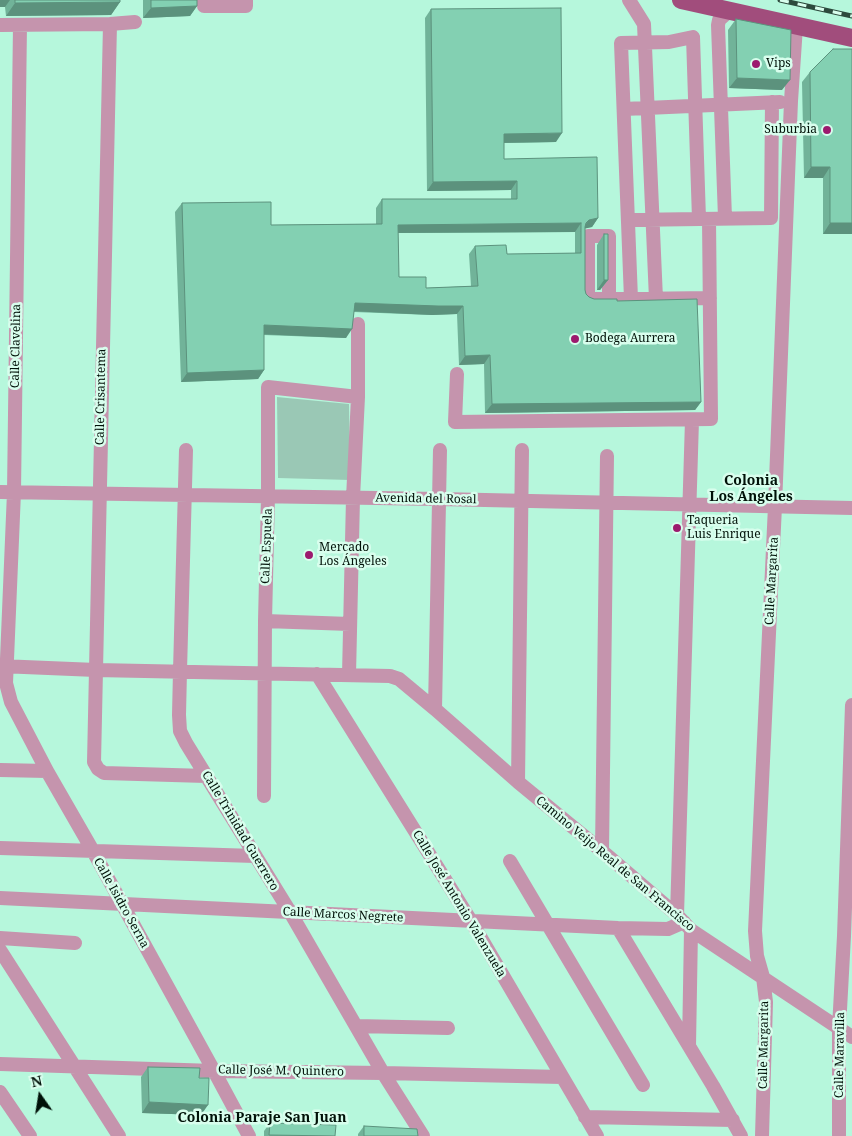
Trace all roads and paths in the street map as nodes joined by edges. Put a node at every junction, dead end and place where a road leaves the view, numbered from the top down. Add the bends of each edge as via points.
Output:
1 (204, 0) edge
2 (246, 0) edge
3 (629, 0) edge
4 (681, 0) edge
5 (729, 11) junction
6 (135, 22) dead end
7 (110, 24) junction
8 (20, 25) junction
9 (0, 26) edge
10 (796, 26) junction
11 (852, 38) edge
12 (645, 42) junction
13 (791, 101) junction
14 (772, 102) junction
15 (721, 104) junction
16 (695, 105) junction
17 (624, 108) junction
18 (648, 108) junction
19 (788, 170) junction
20 (772, 171) junction
21 (725, 218) junction
22 (653, 219) junction
23 (704, 219) junction
24 (628, 220) junction
25 (656, 298) junction
26 (710, 298) junction
27 (609, 299) edge
28 (631, 299) junction
29 (358, 324) dead end
30 (456, 374) dead end
31 (358, 397) junction
32 (692, 420) junction
33 (186, 450) dead end
34 (440, 450) dead end
35 (522, 450) dead end
36 (607, 456) dead end
37 (0, 492) edge
38 (14, 492) junction
39 (99, 494) junction
40 (185, 495) junction
41 (268, 496) junction
42 (353, 498) junction
43 (439, 499) junction
44 (522, 501) junction
45 (606, 503) junction
46 (690, 504) junction
47 (776, 506) junction
48 (852, 508) edge
49 (265, 621) junction
50 (350, 624) junction
51 (3, 666) edge
52 (96, 670) junction
53 (180, 672) junction
54 (264, 673) junction
55 (317, 674) junction
56 (349, 675) junction
57 (852, 705) edge
58 (435, 709) junction
59 (0, 770) edge
60 (47, 771) junction
61 (206, 776) junction
62 (518, 782) junction
63 (264, 796) dead end
64 (0, 848) edge
65 (602, 851) junction
66 (93, 852) junction
67 (255, 856) junction
68 (510, 861) dead end
69 (0, 898) edge
70 (122, 904) junction
71 (290, 912) junction
72 (471, 921) junction
73 (684, 923) junction
74 (548, 925) junction
75 (618, 928) junction
76 (848, 936) edge
77 (0, 938) edge
78 (75, 943) dead end
79 (0, 950) edge
80 (763, 977) junction
81 (356, 1026) junction
82 (448, 1028) dead end
83 (839, 1028) junction
84 (852, 1037) edge
85 (689, 1046) junction
86 (0, 1064) edge
87 (74, 1067) junction
88 (214, 1071) junction
89 (383, 1072) junction
90 (562, 1077) junction
91 (643, 1086) dead end
92 (0, 1092) edge
93 (586, 1117) junction
94 (733, 1120) junction
95 (30, 1136) edge
96 (119, 1136) edge
97 (249, 1136) edge
98 (423, 1136) edge
99 (597, 1136) edge
100 (741, 1136) edge
101 (762, 1136) edge
102 (839, 1136) edge

1 - 2 street via 204,6 246,6
3 - 12 street via 644,24
4 - 5 main road
5 - 10 main road
5 - 15 street via 718,25
6 - 7 street
7 - 8 street
7 - 39 street, Calle Crisantema
8 - 9 street
8 - 38 street, Calle Clavelina
10 - 11 main road
10 - 13 street, Calle Margarita
12 - 16 street via 693,37
12 - 17 street via 621,43
12 - 18 street
13 - 14 street
13 - 19 street, Calle Margarita
14 - 15 street
14 - 20 street
15 - 16 street
15 - 21 street
16 - 18 street
16 - 23 street
17 - 18 street
17 - 24 street
18 - 22 street
19 - 20 street
19 - 47 street, Calle Margarita
20 - 21 street via 772,218
21 - 23 street
22 - 23 street
22 - 24 street
22 - 25 street
23 - 26 street
24 - 28 street
25 - 26 street
25 - 28 street
26 - 32 street via 711,419
27 - 28 street
29 - 31 street
30 - 32 street via 455,422
31 - 41 street, Calle Espuela via 268,386
31 - 42 street
32 - 46 street
33 - 40 street, Calle Trinidad Guerrero
34 - 43 street
35 - 44 street
36 - 45 street
37 - 38 street, Avenida del Rosal
38 - 39 street, Avenida del Rosal
38 - 51 street, Calle Clavelina
39 - 40 street, Avenida del Rosal
39 - 52 street, Calle Crisantema
40 - 41 street, Avenida del Rosal
40 - 53 street, Calle Trinidad Guerrero
41 - 42 street, Avenida del Rosal
41 - 49 street, Calle Espuela
42 - 43 street, Avenida del Rosal
42 - 50 street
43 - 44 street, Avenida del Rosal
43 - 58 street
44 - 45 street, Avenida del Rosal
44 - 62 street
45 - 46 street, Avenida del Rosal
45 - 65 street
46 - 47 street, Avenida del Rosal
46 - 73 street
47 - 48 street, Avenida del Rosal
47 - 80 street, Calle Margarita via 755,931
49 - 50 street
49 - 54 street, Calle Espuela
50 - 56 street
51 - 52 street
51 - 60 street, Calle Isidro Serna via 11,702
52 - 53 street
52 - 61 street, Calle Crisantema via 94,762 98,769 104,773
53 - 54 street
53 - 61 street, Calle Trinidad Guerrero via 180,731
54 - 55 street
54 - 63 street, Calle Espuela
55 - 56 street
55 - 72 street, Calle José Antonio Valenzuela
56 - 58 street, Camino Veijo Real de San Francisco via 399,679
57 - 76 street, Calle Maravilla
58 - 62 street, Camino Veijo Real de San Francisco
59 - 60 street
60 - 66 street, Calle Isidro Serna
61 - 67 street, Calle Trinidad Guerrero
62 - 65 street, Camino Veijo Real de San Francisco
64 - 66 street
65 - 73 street, Camino Veijo Real de San Francisco
66 - 67 street
66 - 70 street, Calle Isidro Serna
67 - 71 street, Calle Trinidad Guerrero
68 - 74 street
69 - 70 street, Calle Marcos Negrete
70 - 71 street, Calle Marcos Negrete
70 - 88 street, Calle Isidro Serna
71 - 72 street, Calle Marcos Negrete
71 - 81 street, Calle Trinidad Guerrero
72 - 74 street, Calle Marcos Negrete
72 - 90 street, Calle José Antonio Valenzuela
73 - 75 street, Calle Marcos Negrete via 668,929
73 - 80 street, Camino Veijo Real de San Francisco
73 - 85 street
74 - 75 street, Calle Marcos Negrete
74 - 91 street
75 - 85 street
76 - 83 street, Calle Maravilla
77 - 78 street
79 - 87 street
80 - 83 street, Camino Veijo Real de San Francisco
80 - 101 street, Calle Margarita via 766,1002
81 - 82 street
81 - 89 street, Calle Trinidad Guerrero
83 - 84 street, Camino Veijo Real de San Francisco
83 - 102 street, Calle Maravilla
85 - 94 street
86 - 87 street, Calle José M. Quintero
87 - 88 street, Calle José M. Quintero
87 - 96 street
88 - 89 street, Calle José M. Quintero
88 - 97 street, Calle Isidro Serna
89 - 90 street, Calle José M. Quintero
89 - 98 street, Calle Trinidad Guerrero
90 - 93 street, Calle José Antonio Valenzuela
92 - 95 street
93 - 94 street
93 - 99 street, Calle José Antonio Valenzuela
94 - 100 street

